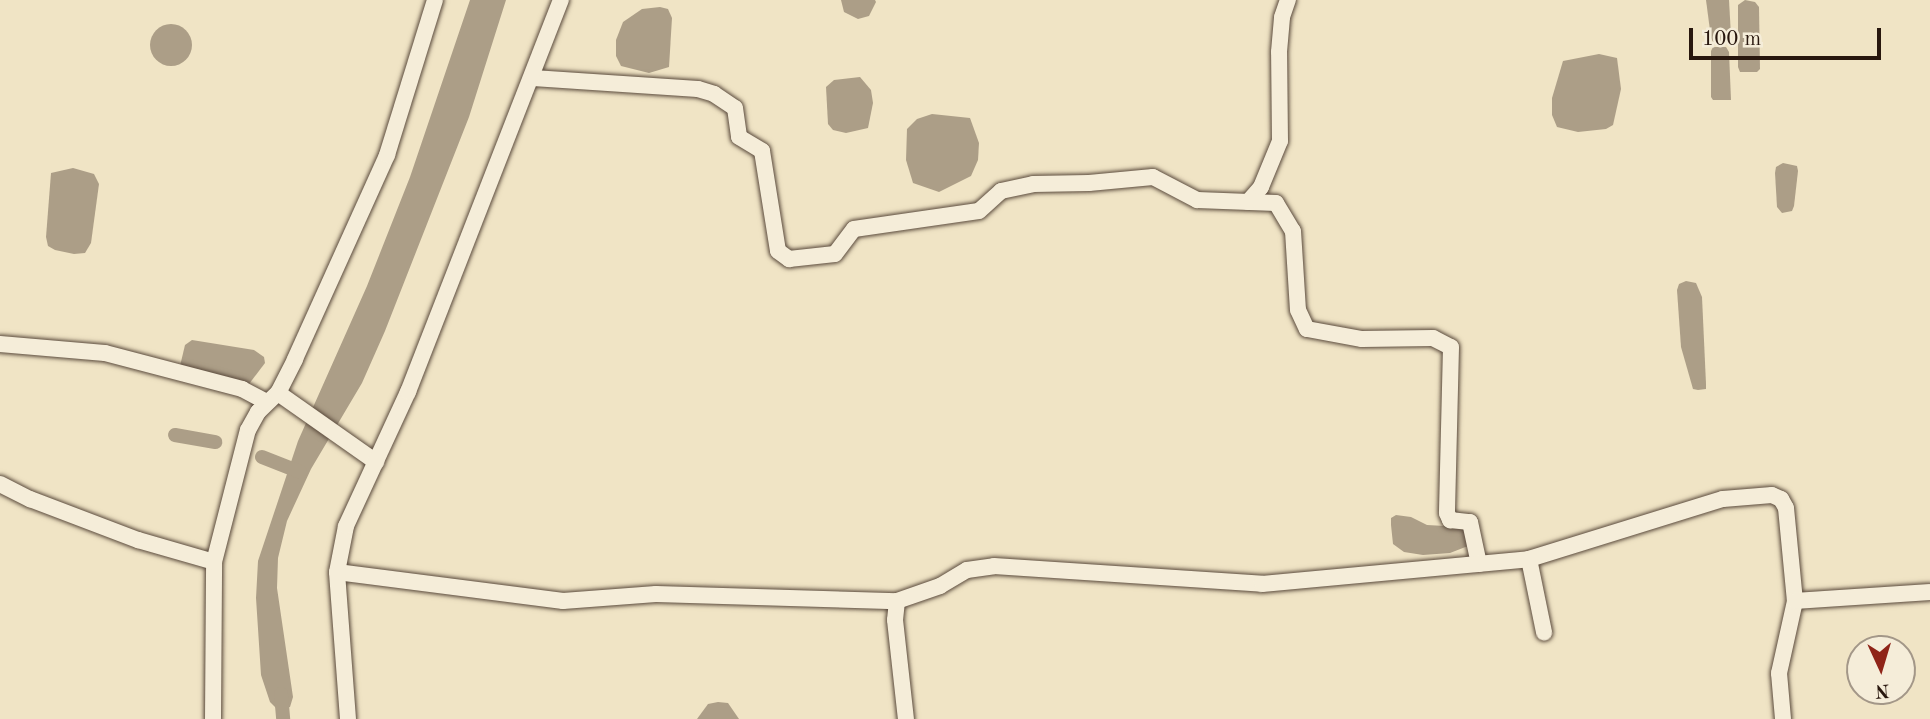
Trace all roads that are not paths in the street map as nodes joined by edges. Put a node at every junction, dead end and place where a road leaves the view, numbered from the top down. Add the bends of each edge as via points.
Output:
1 (435, 0) edge
2 (561, 0) edge
3 (1288, 0) edge
4 (533, 78) junction
5 (1248, 202) junction
6 (0, 344) edge
7 (272, 398) junction
8 (376, 462) junction
9 (0, 484) edge
10 (1529, 559) junction
11 (214, 562) junction
12 (1479, 564) junction
13 (337, 572) junction
14 (1930, 592) edge
15 (897, 601) junction
16 (1795, 601) junction
17 (1544, 632) dead end
18 (213, 719) edge
19 (348, 719) edge
20 (906, 719) edge
21 (1783, 719) edge

1 - 7 street via 387,155
2 - 4 street
3 - 5 street via 1279,52 1280,141 1261,187
4 - 5 street via 698,89 735,108 739,137 762,151 773,230 779,251 789,259 835,254 854,229 979,211 1001,191 1033,184 1153,177 1197,200
4 - 8 street via 408,393
5 - 12 street via 1276,203 1293,231 1298,310 1307,329 1362,340 1433,338 1451,347 1447,513 1450,520 1470,522
6 - 7 street via 105,353
7 - 8 street
7 - 11 street via 248,430
8 - 13 street via 346,526
9 - 11 street via 138,540
10 - 12 street
10 - 16 street via 1723,499 1772,495 1786,508
10 - 17 street
11 - 18 street
12 - 15 street via 1262,584 994,566 967,570 940,586
13 - 15 street via 563,601 656,594
13 - 19 street
14 - 16 street
15 - 20 street
16 - 21 street via 1779,673

